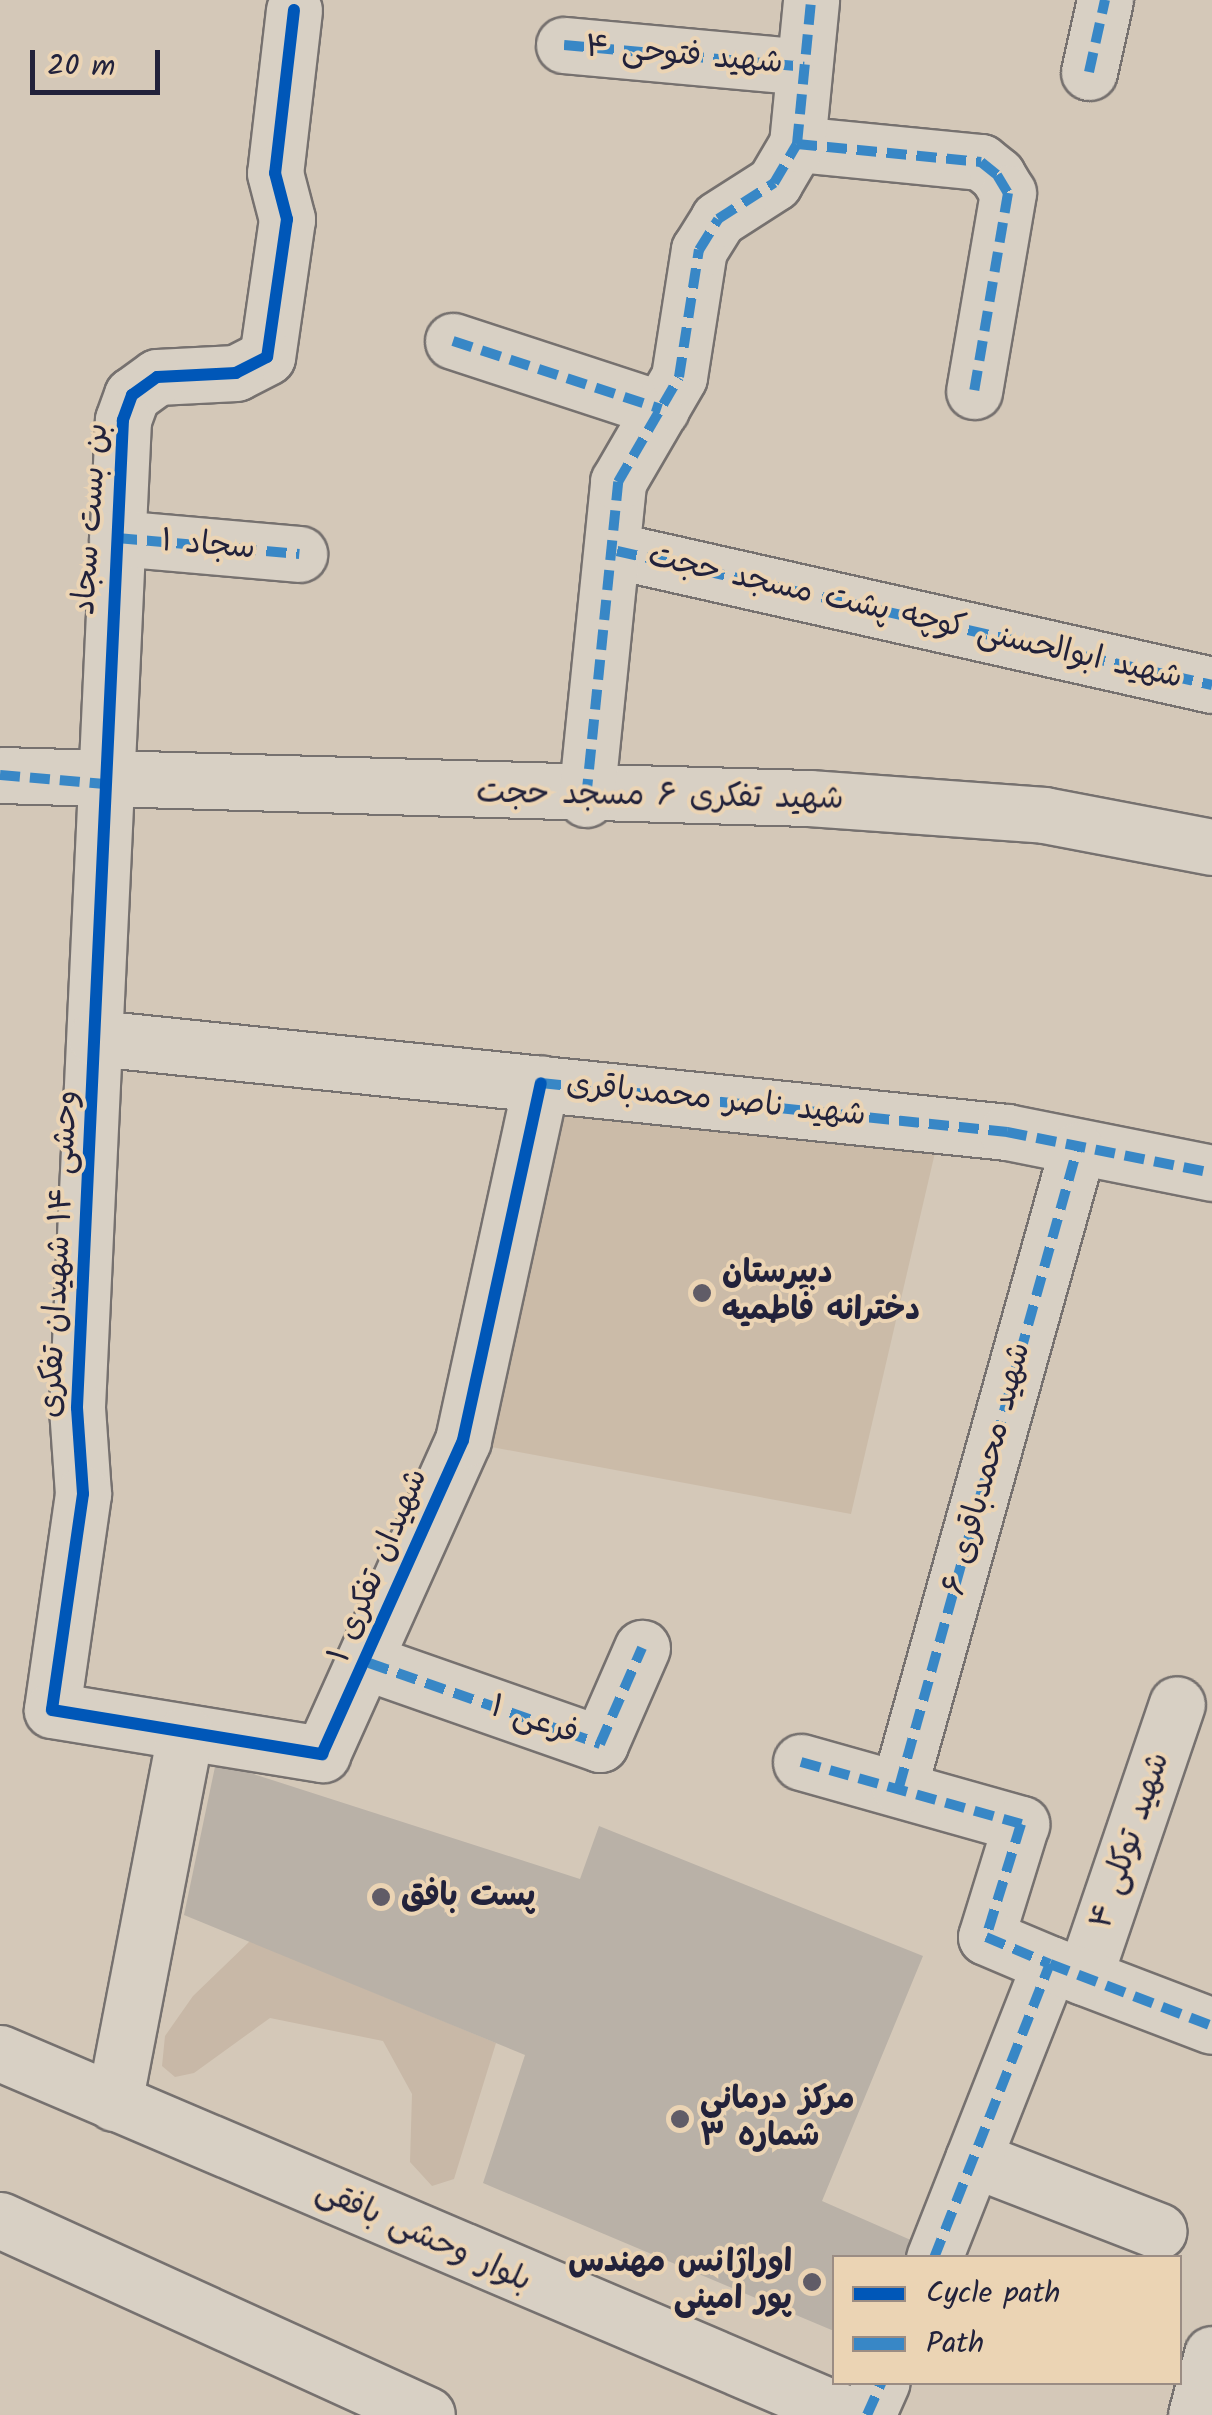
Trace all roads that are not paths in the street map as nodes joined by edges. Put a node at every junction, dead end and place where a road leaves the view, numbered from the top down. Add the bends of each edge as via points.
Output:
1 (811, 0) edge
2 (1105, 0) edge
3 (294, 10) dead end
4 (564, 45) dead end
5 (804, 67) junction
6 (1089, 72) dead end
7 (796, 144) junction
8 (453, 341) dead end
9 (974, 391) dead end
10 (661, 409) junction
11 (117, 538) junction
12 (617, 552) junction
13 (299, 554) dead end
14 (1212, 685) edge
15 (0, 776) edge
16 (105, 784) junction
17 (586, 799) junction
18 (1212, 846) edge
19 (96, 1038) junction
20 (541, 1083) junction
21 (1077, 1150) junction
22 (1212, 1173) edge
23 (642, 1648) dead end
24 (370, 1663) junction
25 (1178, 1704) dead end
26 (185, 1734) junction
27 (800, 1762) dead end
28 (899, 1787) junction
29 (1067, 1971) junction
30 (1212, 2026) edge
31 (0, 2053) edge
32 (114, 2103) junction
33 (973, 2159) junction
34 (0, 2220) edge
35 (1159, 2231) dead end
36 (935, 2255) edge
37 (1212, 2354) edge
38 (881, 2385) edge
39 (426, 2415) edge
40 (849, 2415) edge
41 (867, 2415) edge
42 (1196, 2415) edge

1 - 5 street
2 - 6 street
3 - 11 street, بن بست سجاد via 275,173 288,218 267,357 236,373 157,378 132,395
4 - 5 street, شهید فتوحی ۴
5 - 7 street
7 - 9 street via 981,162 997,175 1008,192
7 - 10 street via 774,183 718,219 699,250 678,377
8 - 10 street
10 - 12 street via 618,482
11 - 13 street, سجاد ۱
11 - 16 street, بن بست سجاد
12 - 14 street, شهید ابوالحسنی کوچه پشت مسجد حجت
12 - 17 street
15 - 16 street, شهید تفکری ۶ مسجد حجت
16 - 17 street, شهید تفکری ۶ مسجد حجت
16 - 19 street, وحشی ۱۴ شهیدان تفکری
17 - 18 street, شهید تفکری ۶ مسجد حجت via 809,798 1044,814
19 - 20 street, شهید ناصر محمدباقری
19 - 26 street, وحشی ۱۴ شهیدان تفکری via 77,1408 83,1494 52,1710
20 - 21 street, شهید ناصر محمدباقری via 1007,1132
20 - 24 street, شهیدان تفکری ۱ via 463,1440
21 - 22 street, شهید ناصر محمدباقری
21 - 28 street, شهید محمدباقری ۶
23 - 24 street, فرعی ۱ via 600,1744
24 - 26 street, شهیدان تفکری ۱ via 322,1754
25 - 29 street, شهید توکلی ۴
26 - 32 street
27 - 28 street
28 - 29 street via 1021,1824 986,1937
29 - 30 street
29 - 33 street, شهید توکلی ۴
31 - 32 street, بلوار وحشی بافقی
32 - 40 street, بلوار وحشی بافقی
33 - 35 street
33 - 36 street, شهید توکلی ۴
34 - 39 street
37 - 42 street
38 - 41 street

